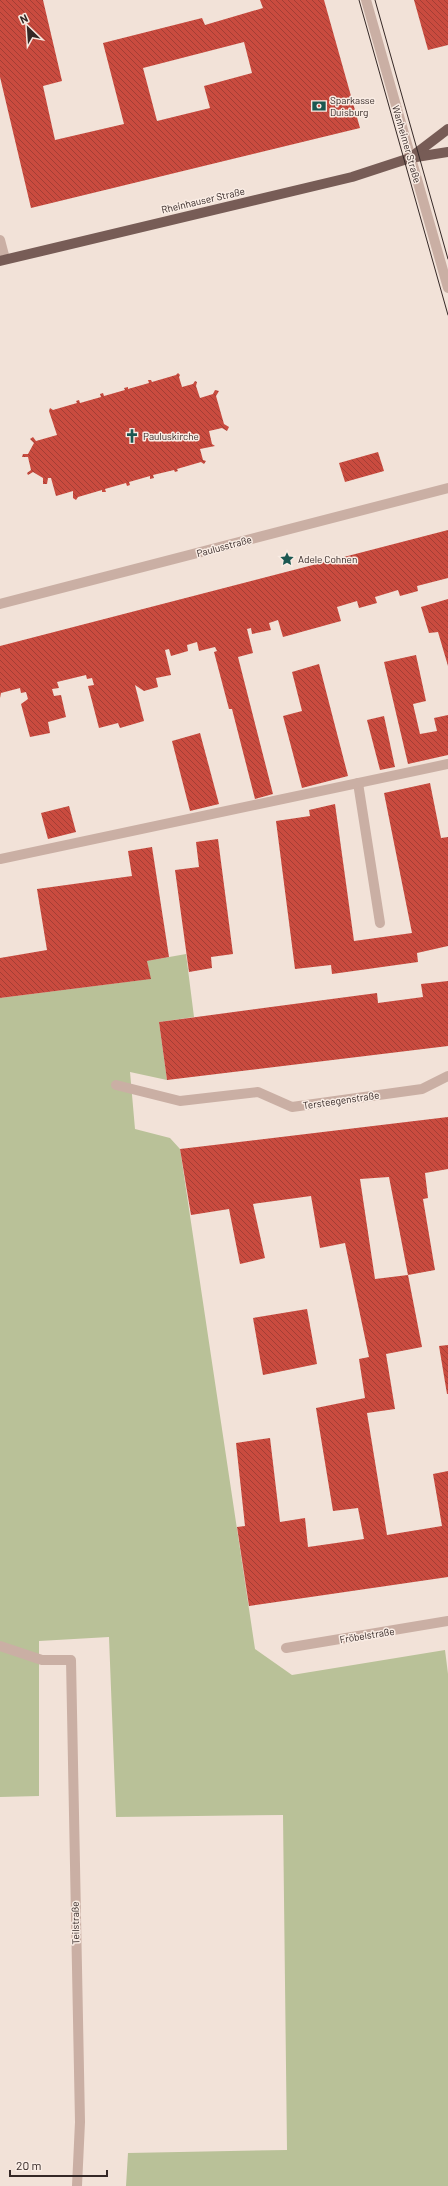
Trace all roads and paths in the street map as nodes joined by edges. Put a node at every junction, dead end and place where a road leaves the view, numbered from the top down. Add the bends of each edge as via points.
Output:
1 (366, 0) edge
2 (448, 129) edge
3 (448, 152) edge
4 (410, 158) junction
5 (0, 240) edge
6 (3, 260) edge
7 (448, 288) edge
8 (448, 488) edge
9 (0, 604) edge
10 (448, 764) edge
11 (358, 783) junction
12 (0, 859) edge
13 (380, 923) dead end
14 (448, 1076) edge
15 (116, 1085) dead end
16 (448, 1621) edge
17 (0, 1646) edge
18 (286, 1648) dead end
19 (77, 2186) edge

1 - 4 street, Wanheimer Straße
2 - 4 main road
3 - 4 main road
4 - 6 main road, Rheinhauser Straße via 352,177
4 - 7 street, Wanheimer Straße
5 - 6 street
8 - 9 street, Paulusstraße
10 - 11 street
11 - 12 street
11 - 13 street
14 - 15 street, Tersteegenstraße via 422,1088 292,1107 258,1092 180,1101
16 - 18 street, Fröbelstraße
17 - 19 street, Teilstraße via 42,1660 70,1660 80,2122

